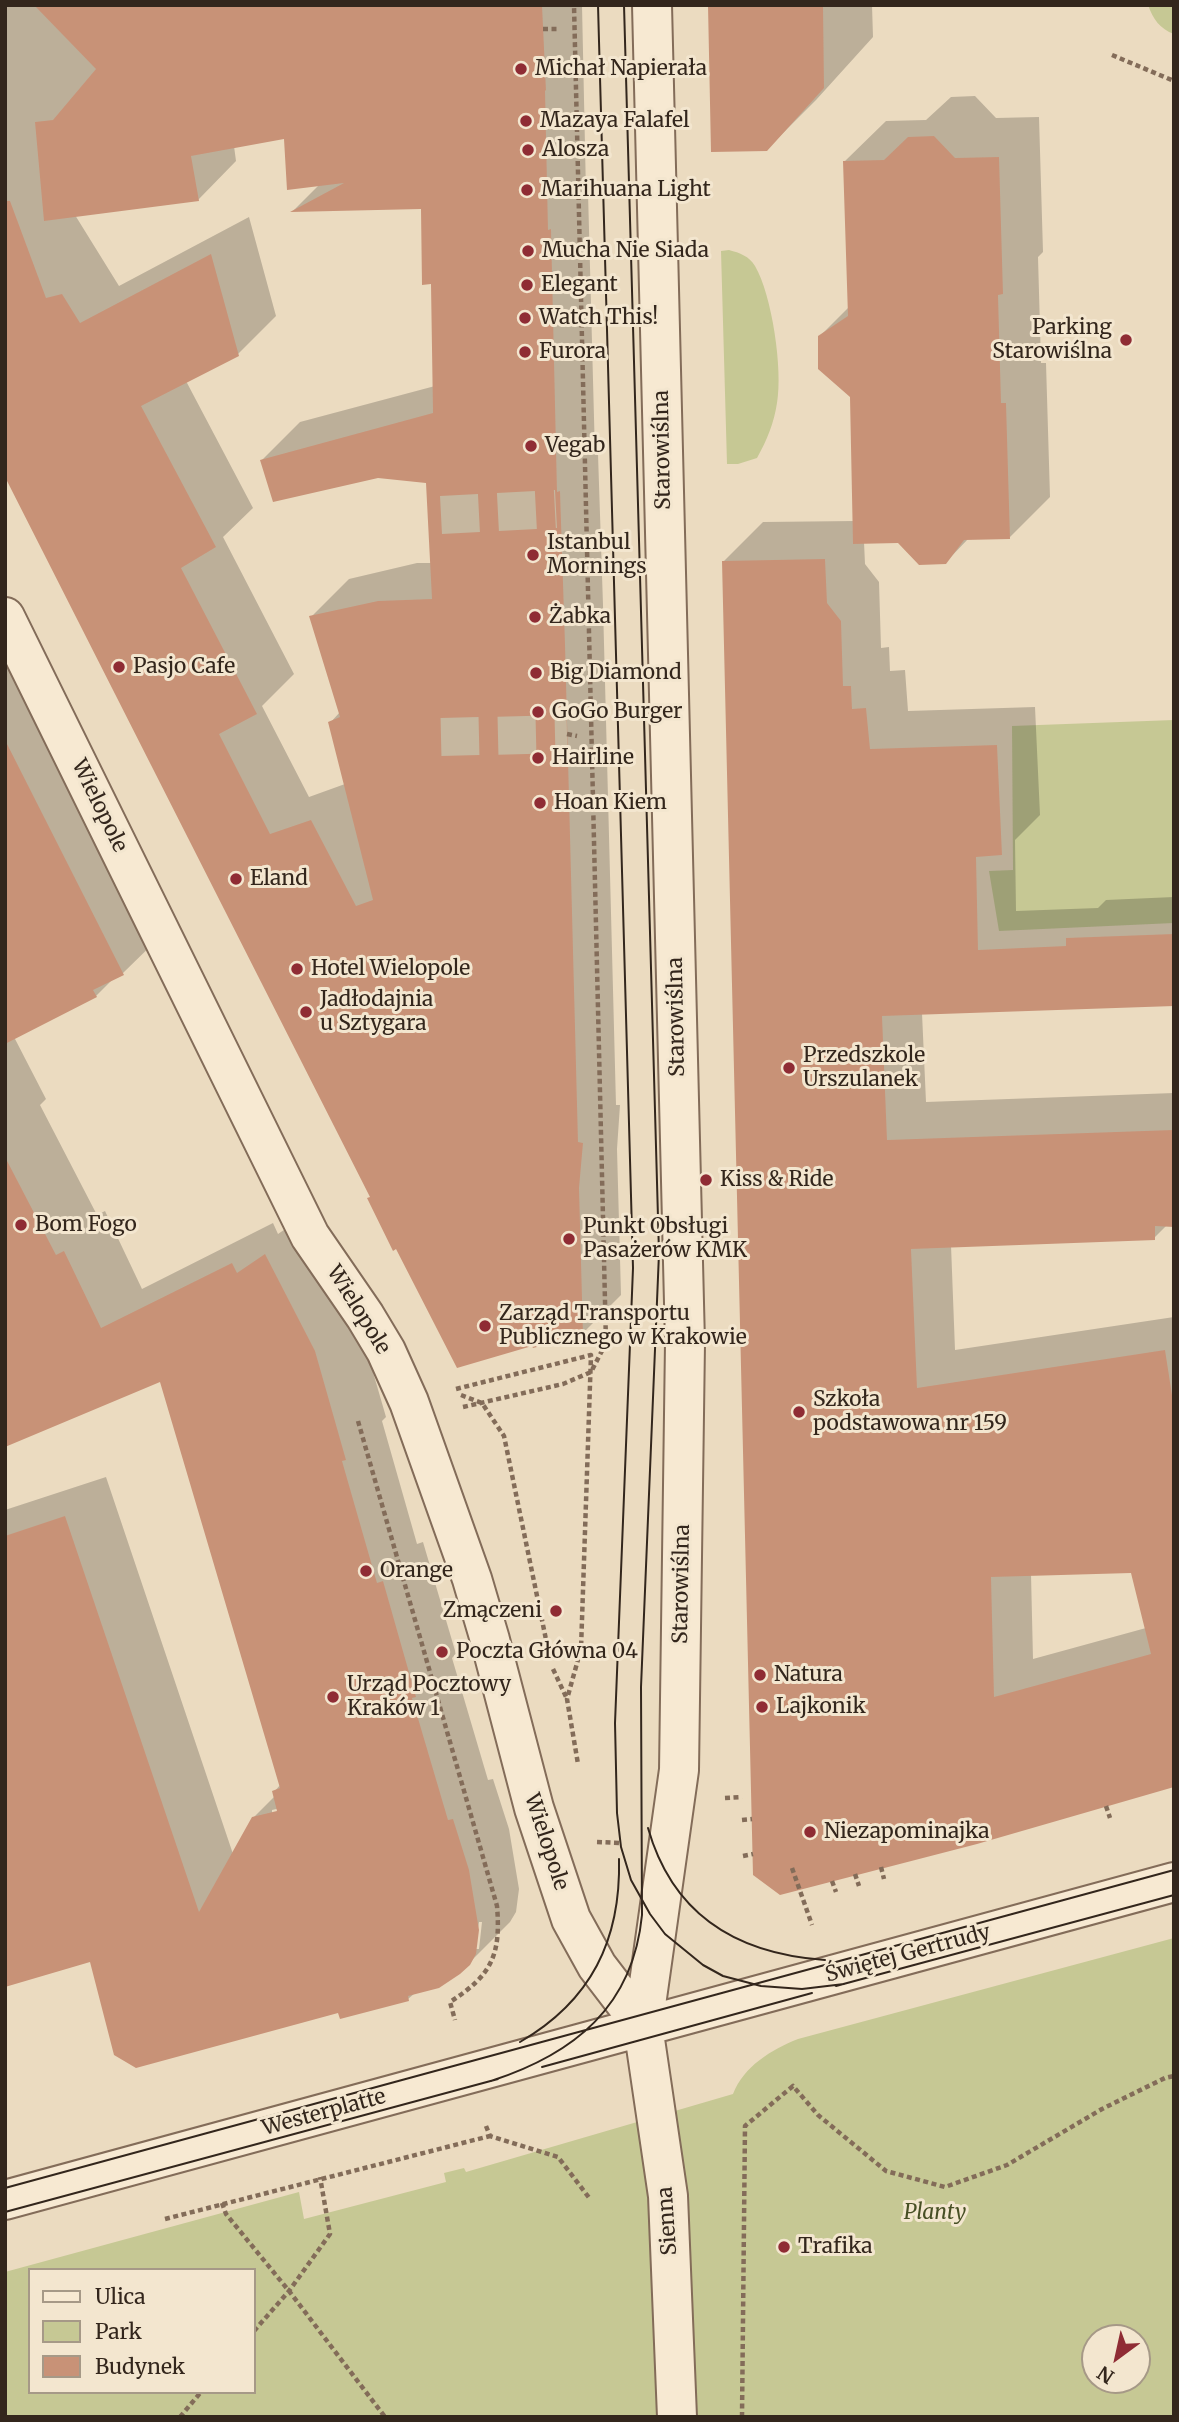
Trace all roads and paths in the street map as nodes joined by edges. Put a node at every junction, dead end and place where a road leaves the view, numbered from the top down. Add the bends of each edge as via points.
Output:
1 (574, 5) edge
2 (652, 5) edge
3 (543, 29) dead end
4 (558, 29) dead end
5 (1112, 55) dead end
6 (1174, 81) edge
7 (5, 617) edge
8 (567, 734) tunnel mouth
9 (577, 736) dead end
10 (591, 1372) junction
11 (482, 1403) junction
12 (359, 1421) dead end
13 (417, 1421) junction
14 (567, 1699) junction
15 (580, 1776) dead end
16 (1106, 1806) dead end
17 (1110, 1818) dead end
18 (742, 1819) dead end
19 (752, 1819) dead end
20 (540, 1827) junction
21 (670, 1841) junction
22 (753, 1854) dead end
23 (743, 1856) dead end
24 (881, 1867) dead end
25 (792, 1868) dead end
26 (855, 1874) dead end
27 (884, 1879) dead end
28 (832, 1881) dead end
29 (1174, 1882) edge
30 (859, 1886) dead end
31 (836, 1892) dead end
32 (812, 1925) dead end
33 (455, 2020) dead end
34 (643, 2026) junction
35 (1174, 2076) edge
36 (486, 2126) dead end
37 (490, 2136) junction
38 (320, 2177) junction
39 (590, 2199) dead end
40 (5, 2200) edge
41 (222, 2203) junction
42 (165, 2218) dead end
43 (289, 2291) junction
44 (256, 2329) edge
45 (199, 2394) edge
46 (180, 2417) edge
47 (385, 2417) edge
48 (677, 2417) edge
49 (742, 2417) edge

1 - 10 path via 606,1343
2 - 21 street, Starowiślna via 685,1343 679,1770
3 - 4 path
5 - 6 path
7 - 13 street, Wielopole via 310,1236 386,1351
8 - 9 path
10 - 11 path via 563,1384
10 - 11 path via 591,1355 450,1391
10 - 14 path via 580,1649
11 - 13 path
11 - 14 path via 504,1436 553,1670
12 - 33 path via 497,1906 496,1952 472,1988 450,2002
13 - 20 street, Wielopole via 472,1579
14 - 15 path
16 - 17 path
18 - 19 path
20 - 21 path via 583,1842
20 - 34 street, Wielopole via 578,1935
21 - 34 street, Starowiślna
22 - 23 path
24 - 27 path
25 - 32 path
26 - 30 path
28 - 31 path
29 - 34 street, Świętej Gertrudy
34 - 40 street, Westerplatte
34 - 48 street, Sienna via 667,2196
35 - 49 path via 1101,2109 1007,2165 945,2187 886,2171 818,2115 793,2086 746,2126
36 - 37 path
37 - 38 path
37 - 39 path via 558,2157
38 - 41 path
38 - 43 path via 330,2234
41 - 42 path
41 - 43 path
43 - 44 path
43 - 47 path
45 - 46 path

